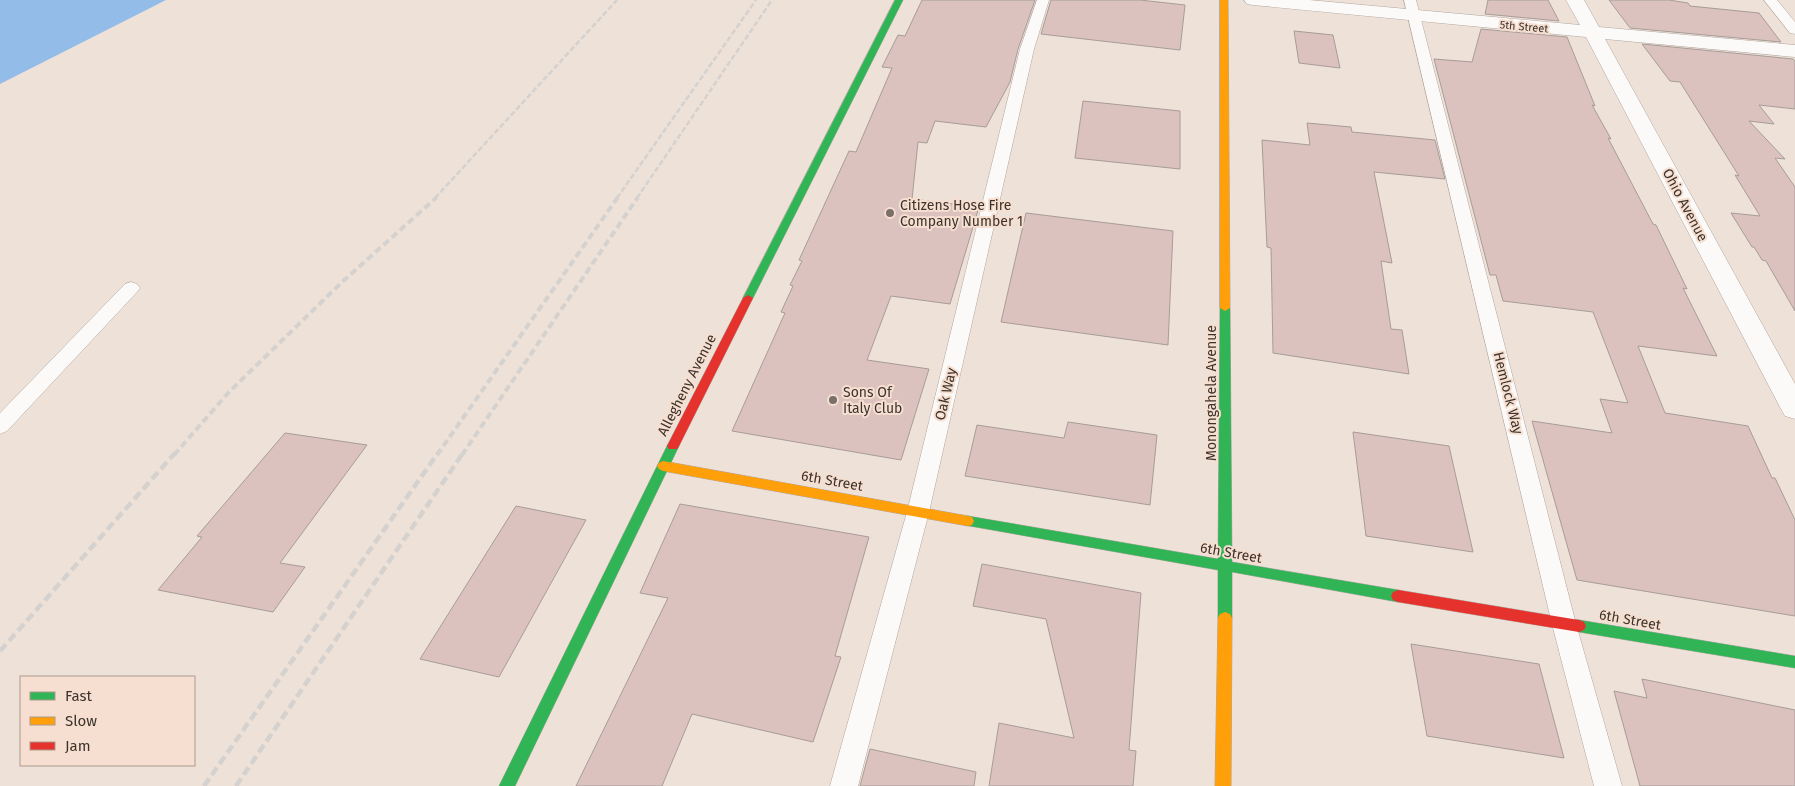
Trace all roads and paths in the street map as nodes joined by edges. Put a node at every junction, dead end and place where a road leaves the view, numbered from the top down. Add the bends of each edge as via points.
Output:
1 (899, 0) edge
2 (1042, 0) edge
3 (1224, 0) edge
4 (1253, 0) edge
5 (1575, 0) edge
6 (1770, 0) edge
7 (1413, 8) edge
8 (1795, 30) edge
9 (1592, 33) junction
10 (1795, 51) edge
11 (131, 288) dead end
12 (1795, 409) edge
13 (0, 426) edge
14 (663, 466) junction
15 (918, 512) junction
16 (1226, 568) junction
17 (1564, 624) junction
18 (1795, 662) edge
19 (507, 786) edge
20 (844, 786) edge
21 (1223, 786) edge
22 (1608, 786) edge

1 - 14 street, Allegheny Avenue
2 - 15 lane, Oak Way via 1027,49
3 - 16 street, Monongahela Avenue
4 - 7 street, 5th Street
5 - 9 street, Ohio Avenue
6 - 8 lane
7 - 9 street, 5th Street
7 - 17 lane, Hemlock Way
9 - 10 street, 5th Street
9 - 12 street, Ohio Avenue
11 - 13 lane
14 - 15 street, 6th Street
14 - 19 street, Allegheny Avenue
15 - 16 street, 6th Street
15 - 20 lane, Oak Way
16 - 17 street, 6th Street
16 - 21 street, Monongahela Avenue
17 - 18 street, 6th Street
17 - 22 lane, Hemlock Way

